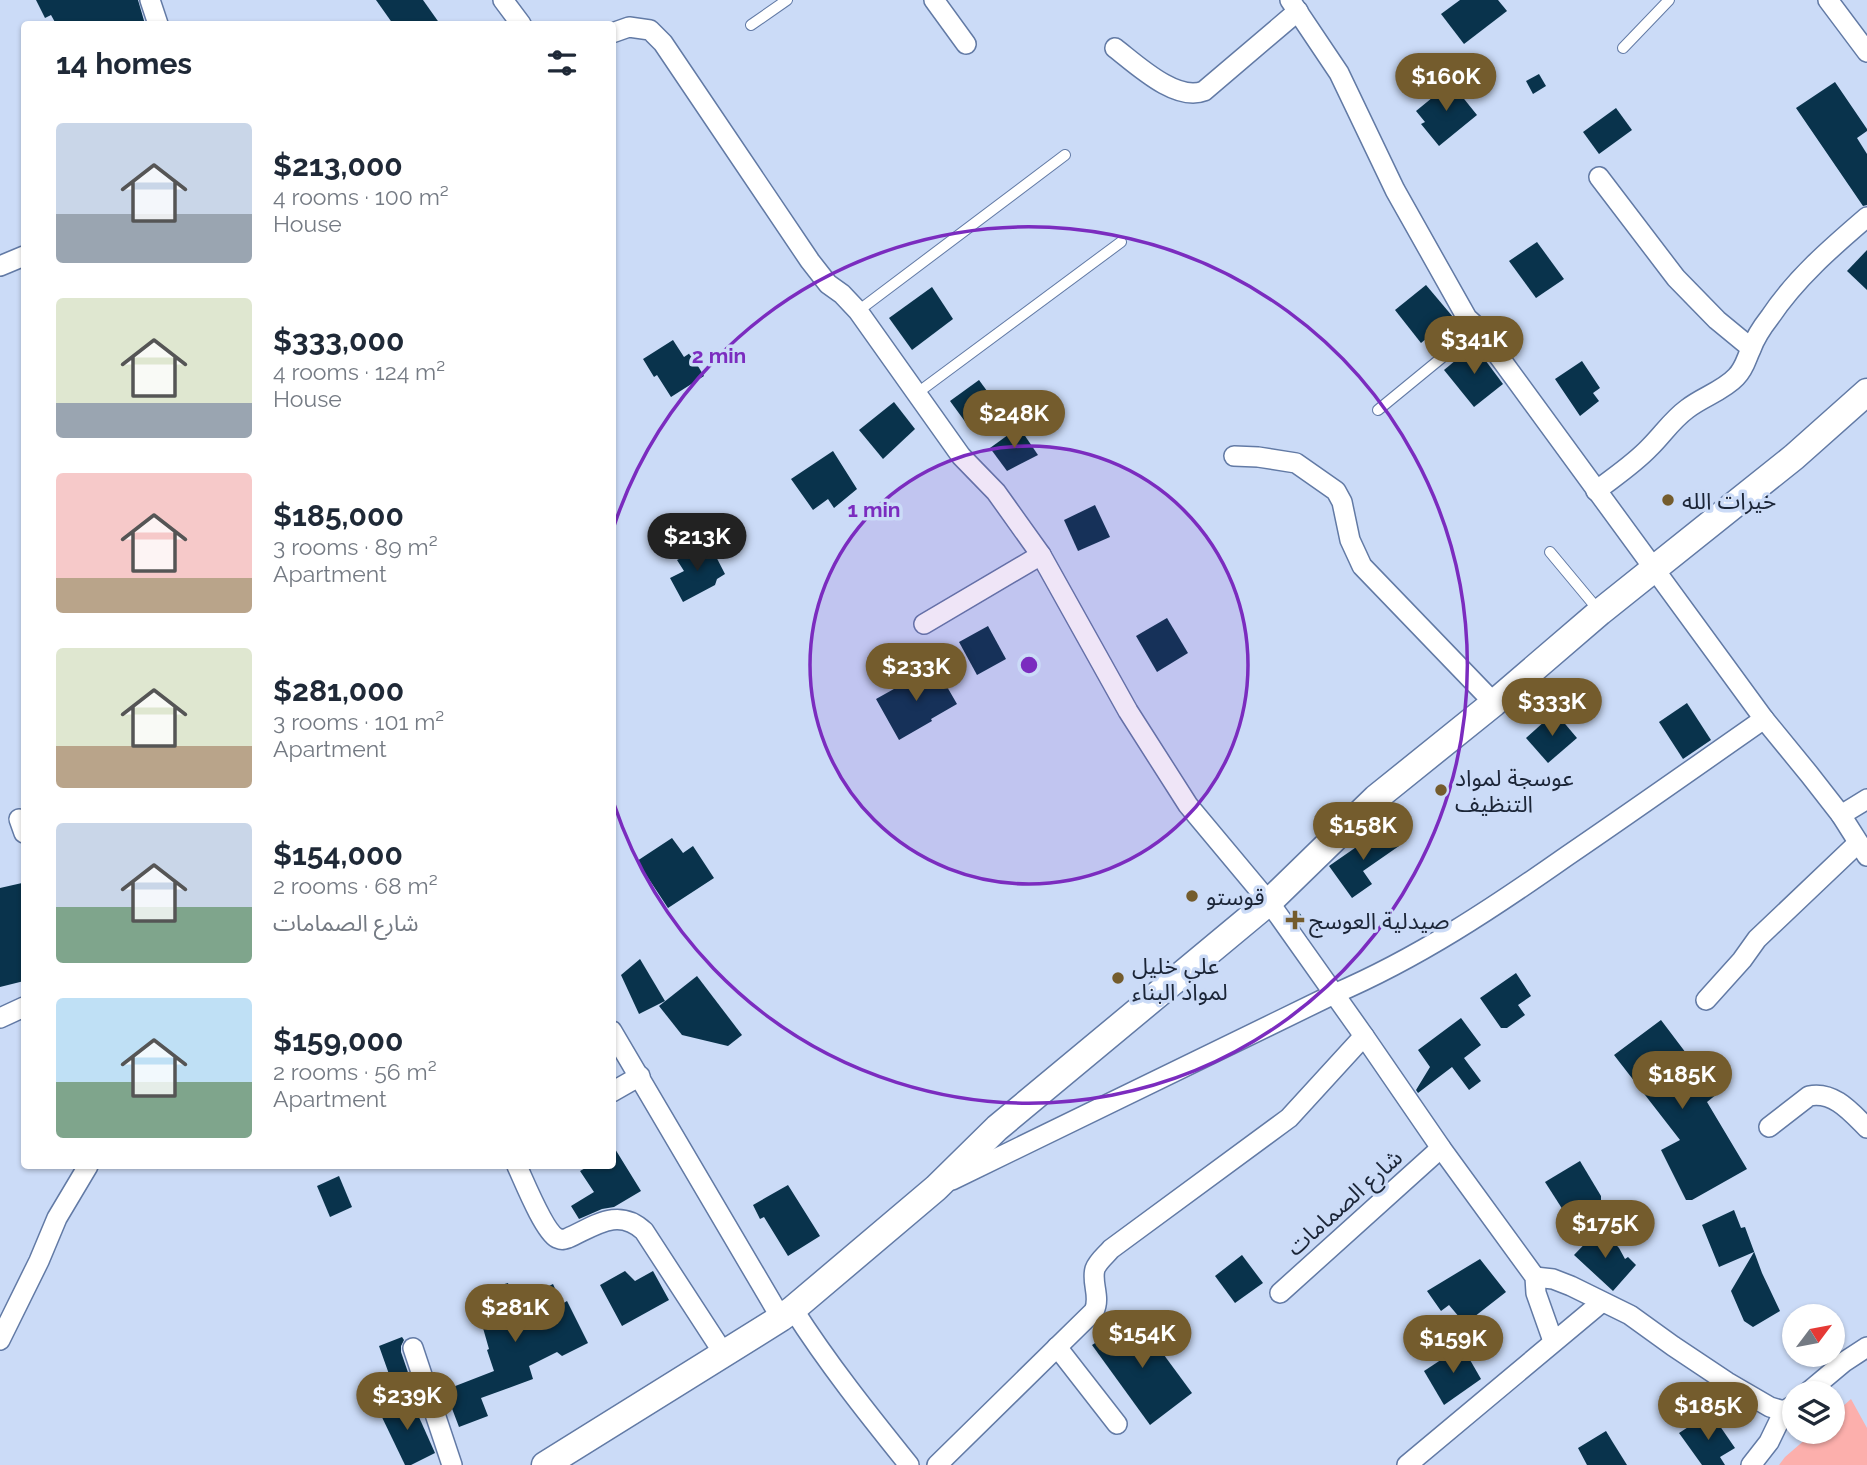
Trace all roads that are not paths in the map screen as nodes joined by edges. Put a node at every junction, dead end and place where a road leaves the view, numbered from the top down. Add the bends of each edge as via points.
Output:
1 (150, 0) edge
2 (503, 0) edge
3 (787, 0) edge
4 (934, 0) edge
5 (1669, 0) edge
6 (1828, 0) edge
7 (1294, 5) edge
8 (157, 21) edge
9 (519, 21) edge
10 (751, 25) dead end
11 (616, 32) edge
12 (966, 44) dead end
13 (1115, 48) dead end
14 (1623, 48) dead end
15 (1867, 52) edge
16 (1065, 155) dead end
17 (1600, 177) dead end
18 (1867, 217) edge
19 (1121, 242) dead end
20 (21, 258) edge
21 (0, 266) edge
22 (858, 311) junction
23 (1478, 328) junction
24 (1751, 348) junction
25 (1867, 392) edge
26 (916, 394) junction
27 (1378, 410) dead end
28 (1234, 456) dead end
29 (1596, 491) junction
30 (1550, 552) dead end
31 (1041, 555) junction
32 (1654, 570) junction
33 (1600, 612) junction
34 (924, 624) dead end
35 (1494, 703) junction
36 (1764, 719) junction
37 (1867, 799) edge
38 (1841, 816) junction
39 (1863, 849) edge
40 (1269, 902) junction
41 (1334, 994) junction
42 (1706, 1000) dead end
43 (21, 1008) edge
44 (0, 1018) edge
45 (1364, 1036) junction
46 (616, 1037) edge
47 (640, 1076) junction
48 (616, 1090) edge
49 (1769, 1127) dead end
50 (1867, 1128) edge
51 (1441, 1148) junction
52 (86, 1169) edge
53 (518, 1169) edge
54 (936, 1188) junction
55 (1535, 1277) junction
56 (1280, 1293) dead end
57 (1602, 1302) junction
58 (787, 1313) junction
59 (0, 1340) edge
60 (1553, 1341) junction
61 (1057, 1347) junction
62 (1867, 1347) edge
63 (413, 1348) dead end
64 (724, 1354) junction
65 (1821, 1381) edge
66 (1782, 1408) edge
67 (1782, 1420) edge
68 (1117, 1424) dead end
69 (452, 1465) edge
70 (545, 1465) edge
71 (909, 1465) edge
72 (937, 1465) edge
73 (1407, 1465) edge
74 (1751, 1465) edge

1 - 8 street
2 - 9 street
3 - 10 lane
4 - 12 street
5 - 14 lane
6 - 15 street
7 - 13 street via 1198,93 1173,90
7 - 23 street via 1339,73 1395,190 1467,318
11 - 22 street via 629,27 650,30 663,43 810,261
16 - 22 lane
17 - 24 street via 1676,278
18 - 24 street via 1794,284
19 - 26 lane
20 - 21 street
22 - 26 street
23 - 27 lane
23 - 29 street
24 - 29 street via 1735,379 1689,407 1624,471
25 - 32 street
26 - 31 street
28 - 35 street via 1296,463 1336,491 1362,566
29 - 32 street
30 - 33 lane
31 - 34 street
31 - 40 street via 1128,710 1188,805
32 - 33 street
32 - 36 street
33 - 35 street
35 - 40 street via 1376,798
36 - 38 street
36 - 41 street via 1496,906 1374,977
37 - 38 street
38 - 39 street
39 - 42 street via 1758,939
40 - 41 street
40 - 54 street via 997,1128
41 - 45 street
41 - 54 street
43 - 44 street
45 - 51 street
45 - 61 street via 1289,1118 1111,1249 1095,1269 1098,1301 1094,1311
46 - 47 street
47 - 48 street
47 - 58 street
49 - 50 street via 1818,1094 1848,1109
51 - 55 street
51 - 56 street, شارع الصمامات
52 - 59 street via 57,1218
53 - 64 street via 542,1217 561,1240 612,1219 637,1224
54 - 58 street
55 - 57 street via 1572,1286
55 - 60 street
57 - 60 street
57 - 66 street via 1630,1315 1727,1382 1770,1407
58 - 64 street
58 - 71 street
60 - 73 street
61 - 68 street
61 - 72 street
62 - 65 street
63 - 69 street
64 - 70 street
67 - 74 street

